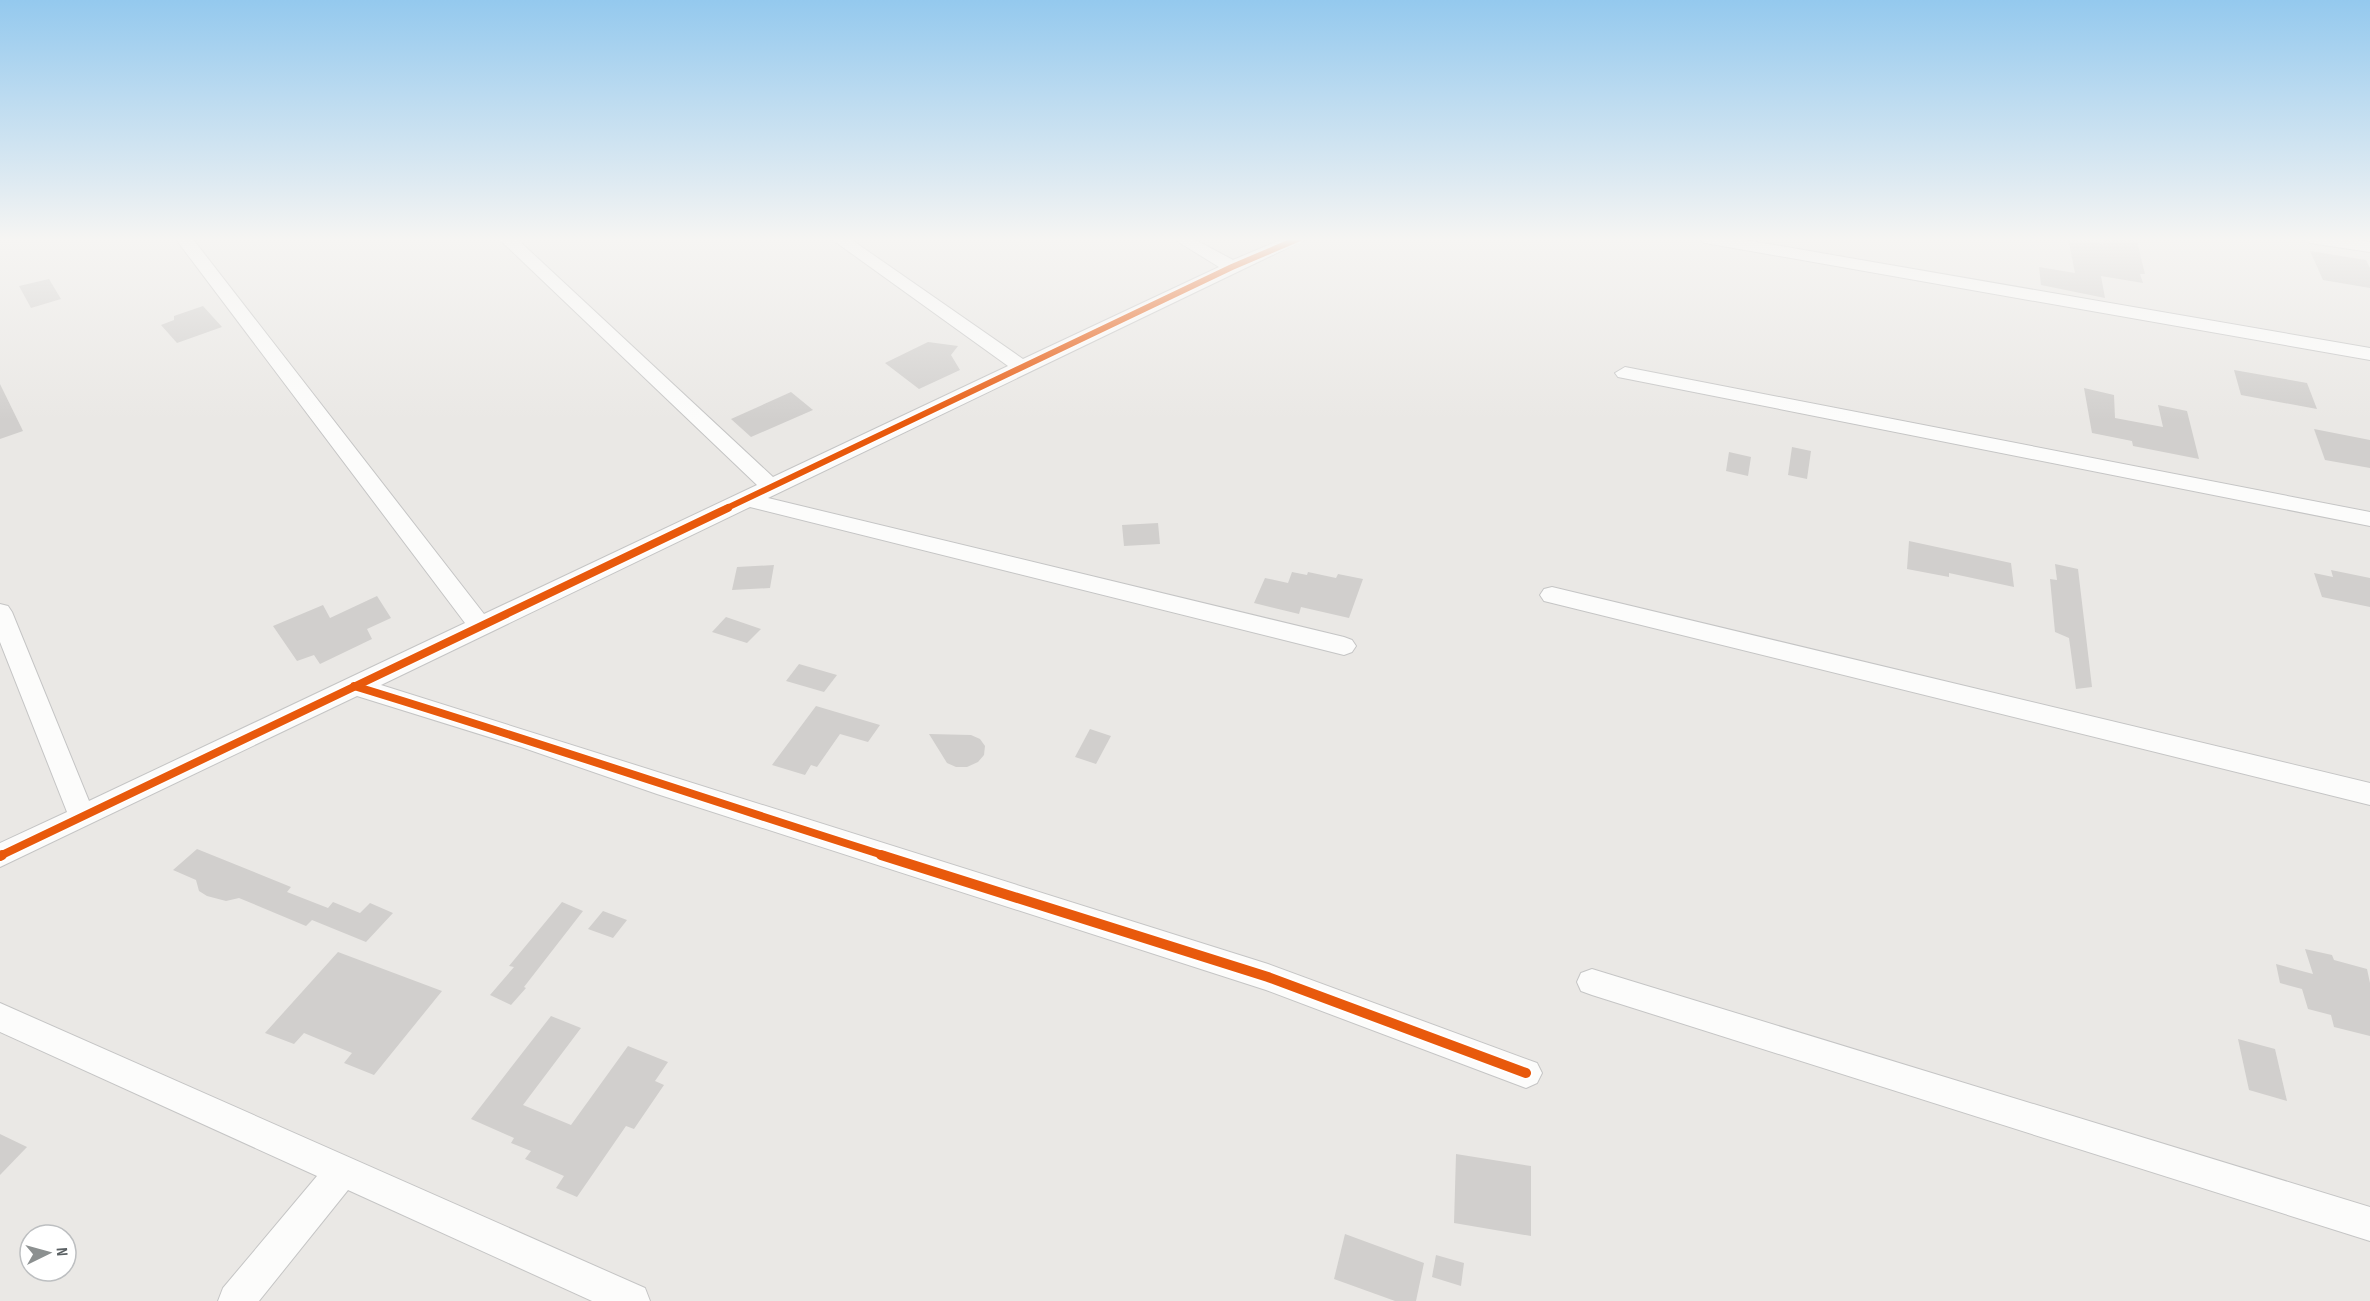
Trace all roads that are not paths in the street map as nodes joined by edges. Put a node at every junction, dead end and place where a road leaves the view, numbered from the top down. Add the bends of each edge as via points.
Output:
1 (229, 299) edge
2 (571, 299) edge
3 (925, 299) edge
4 (1165, 299) edge
5 (2053, 299) edge
6 (2370, 354) edge
7 (1022, 367) junction
8 (1625, 374) dead end
9 (770, 486) junction
10 (746, 499) junction
11 (2370, 519) edge
12 (1552, 595) dead end
13 (0, 612) edge
14 (480, 626) junction
15 (1344, 646) dead end
16 (354, 686) junction
17 (2370, 794) edge
18 (82, 816) junction
19 (0, 856) edge
20 (1592, 982) dead end
21 (0, 1017) edge
22 (1526, 1073) dead end
23 (344, 1170) junction
24 (2370, 1224) edge
25 (236, 1301) edge
26 (632, 1301) edge

1 - 14 street
2 - 9 street
3 - 7 street
4 - 7 street
5 - 6 street
7 - 9 street
8 - 11 street
9 - 10 street
10 - 14 street
10 - 15 street
12 - 17 street
13 - 18 street
14 - 16 street
16 - 18 street
16 - 22 street via 1268,977
18 - 19 street
20 - 24 street
21 - 23 street
23 - 25 street
23 - 26 street

